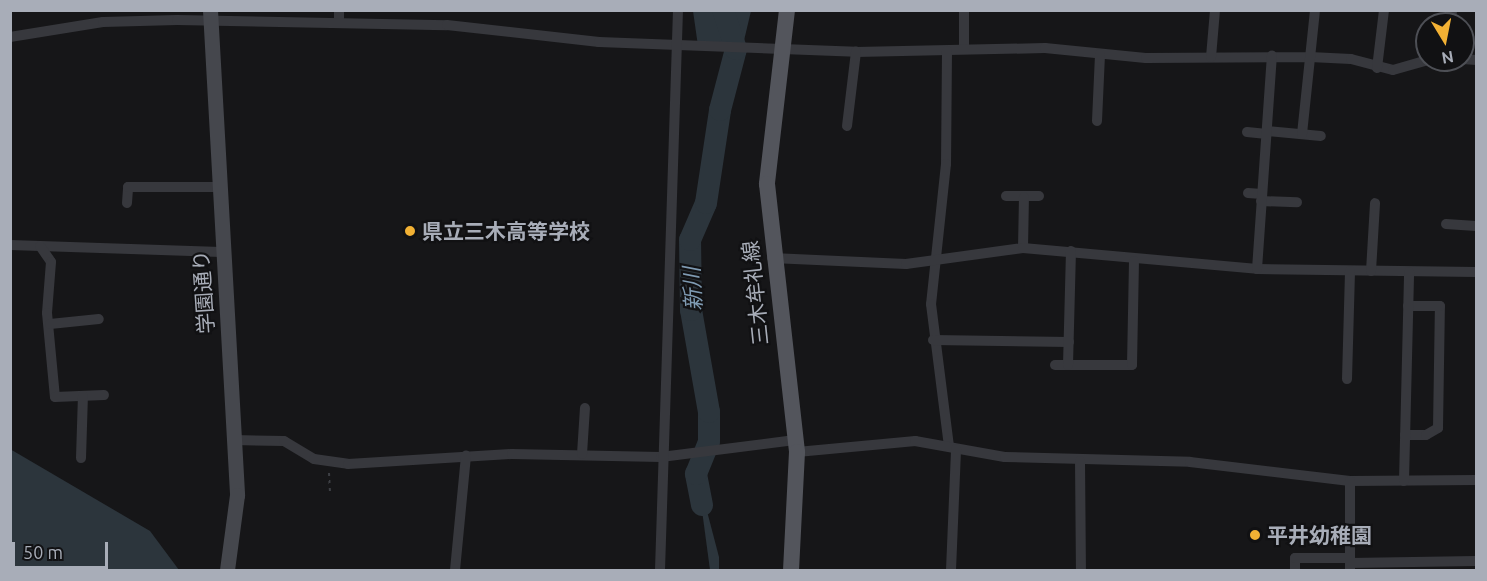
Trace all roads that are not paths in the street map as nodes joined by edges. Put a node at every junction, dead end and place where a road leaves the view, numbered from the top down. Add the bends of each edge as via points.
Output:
1 (339, 10) edge
2 (678, 10) edge
3 (787, 10) edge
4 (964, 10) edge
5 (1215, 10) edge
6 (1315, 10) edge
7 (1384, 10) edge
8 (210, 16) edge
9 (339, 23) junction
10 (10, 36) edge
11 (675, 41) junction
12 (783, 48) junction
13 (964, 50) junction
14 (947, 51) junction
15 (856, 52) junction
16 (1100, 54) junction
17 (1272, 56) junction
18 (1211, 57) junction
19 (1310, 57) junction
20 (1415, 64) edge
21 (1377, 68) junction
22 (1097, 122) dead end
23 (847, 126) dead end
24 (1247, 132) dead end
25 (1267, 132) junction
26 (1302, 134) junction
27 (1321, 136) dead end
28 (218, 187) junction
29 (1248, 193) dead end
30 (1006, 196) dead end
31 (1039, 196) dead end
32 (1024, 197) junction
33 (1261, 197) junction
34 (1297, 202) dead end
35 (127, 203) dead end
36 (1375, 203) dead end
37 (1446, 224) dead end
38 (1476, 226) edge
39 (10, 245) edge
40 (40, 246) junction
41 (1023, 248) junction
42 (1071, 250) junction
43 (221, 252) junction
44 (772, 258) junction
45 (938, 259) junction
46 (1134, 261) junction
47 (1257, 269) junction
48 (1350, 271) junction
49 (1371, 271) junction
50 (1409, 272) junction
51 (1476, 272) edge
52 (1408, 306) junction
53 (99, 320) dead end
54 (50, 324) junction
55 (933, 340) junction
56 (1069, 342) junction
57 (1055, 365) dead end
58 (1068, 365) junction
59 (1347, 379) dead end
60 (104, 395) dead end
61 (83, 396) junction
62 (585, 408) dead end
63 (1405, 435) junction
64 (233, 440) junction
65 (796, 446) junction
66 (952, 448) junction
67 (582, 454) junction
68 (466, 456) junction
69 (666, 457) junction
70 (81, 458) dead end
71 (1080, 461) junction
72 (1476, 480) edge
73 (1350, 481) junction
74 (1404, 481) junction
75 (1476, 561) edge
76 (1350, 564) edge
77 (227, 570) edge
78 (455, 570) edge
79 (660, 570) edge
80 (791, 570) edge
81 (951, 570) edge
82 (1081, 570) edge
83 (1295, 570) edge

1 - 9 street
2 - 11 street
3 - 12 main road, 三木牟礼線
4 - 13 street
5 - 18 street
6 - 19 street
7 - 21 street
8 - 9 street
8 - 10 street via 102,22
8 - 28 street, 学園通り
9 - 11 street via 447,25 599,42
11 - 12 street
11 - 69 street
12 - 15 street
12 - 44 main road, 三木牟礼線 via 767,184
13 - 14 street
13 - 16 street
14 - 15 street
14 - 45 street
15 - 23 street
16 - 18 street
16 - 22 street
17 - 18 street
17 - 19 street
17 - 25 street
19 - 21 street via 1351,59
19 - 26 street
20 - 21 street via 1393,70
24 - 25 street
25 - 26 street
25 - 33 street
26 - 27 street
28 - 35 street via 128,187
28 - 43 street, 学園通り
29 - 33 street
30 - 32 street
31 - 32 street
32 - 41 street
33 - 34 street
33 - 47 street
36 - 49 street
37 - 38 street
39 - 40 street
40 - 43 street
40 - 54 street via 51,262
41 - 42 street
41 - 45 street
42 - 46 street
42 - 56 street
43 - 64 street, 学園通り
44 - 45 street via 906,264
44 - 65 main road, 三木牟礼線
45 - 55 street via 931,304
46 - 47 street
46 - 58 street via 1132,365
47 - 48 street
48 - 49 street
48 - 59 street
49 - 50 street
50 - 51 street
50 - 52 street
52 - 63 street
52 - 63 street via 1440,306 1438,428 1426,435
53 - 54 street
54 - 61 street via 55,396
55 - 56 street
55 - 66 street
56 - 58 street
57 - 58 street
60 - 61 street
61 - 70 street
62 - 67 street
63 - 74 street
64 - 68 street via 284,441 328,464
64 - 77 street, 学園通り via 236,523
65 - 66 street via 915,441
65 - 69 street via 747,446
65 - 80 main road, 三木牟礼線
66 - 71 street
66 - 81 street
67 - 68 street
67 - 69 street
68 - 78 street
69 - 79 street
71 - 73 street via 1190,462
71 - 82 street
72 - 74 street
73 - 74 street
73 - 76 street
75 - 76 street
76 - 83 street via 1295,558

